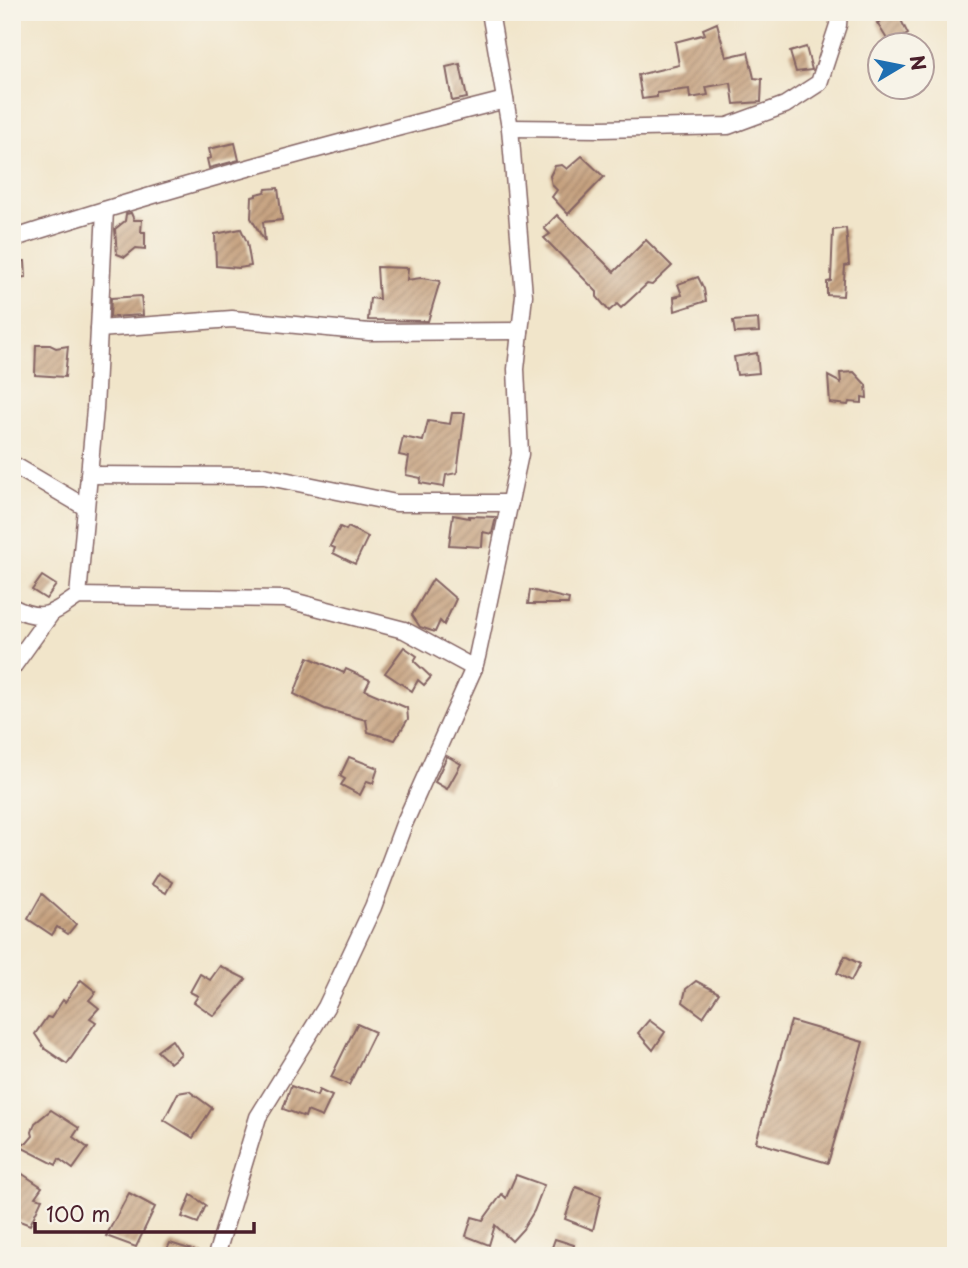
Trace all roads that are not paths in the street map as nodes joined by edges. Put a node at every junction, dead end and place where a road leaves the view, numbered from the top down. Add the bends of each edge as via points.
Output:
1 (490, 12) edge
2 (839, 12) edge
3 (505, 100) junction
4 (510, 128) junction
5 (105, 210) junction
6 (12, 239) edge
7 (99, 329) junction
8 (520, 331) junction
9 (12, 464) edge
10 (89, 475) junction
11 (510, 503) junction
12 (85, 507) junction
13 (78, 596) junction
14 (12, 607) edge
15 (50, 615) junction
16 (12, 668) edge
17 (474, 668) junction
18 (216, 1256) edge

1 - 3 street
2 - 4 street via 820,83 785,105 735,125
3 - 4 street
3 - 5 street
4 - 8 street via 524,296
5 - 6 street
5 - 7 street
7 - 8 street via 232,319 369,332
7 - 10 street
8 - 11 street via 516,369 520,454
9 - 12 street
10 - 11 street via 264,476 396,503
10 - 12 street
11 - 17 street
12 - 13 street
13 - 15 street
13 - 17 street via 285,599 404,630
14 - 15 street via 28,615
15 - 16 street
17 - 18 street via 326,1007 258,1117

